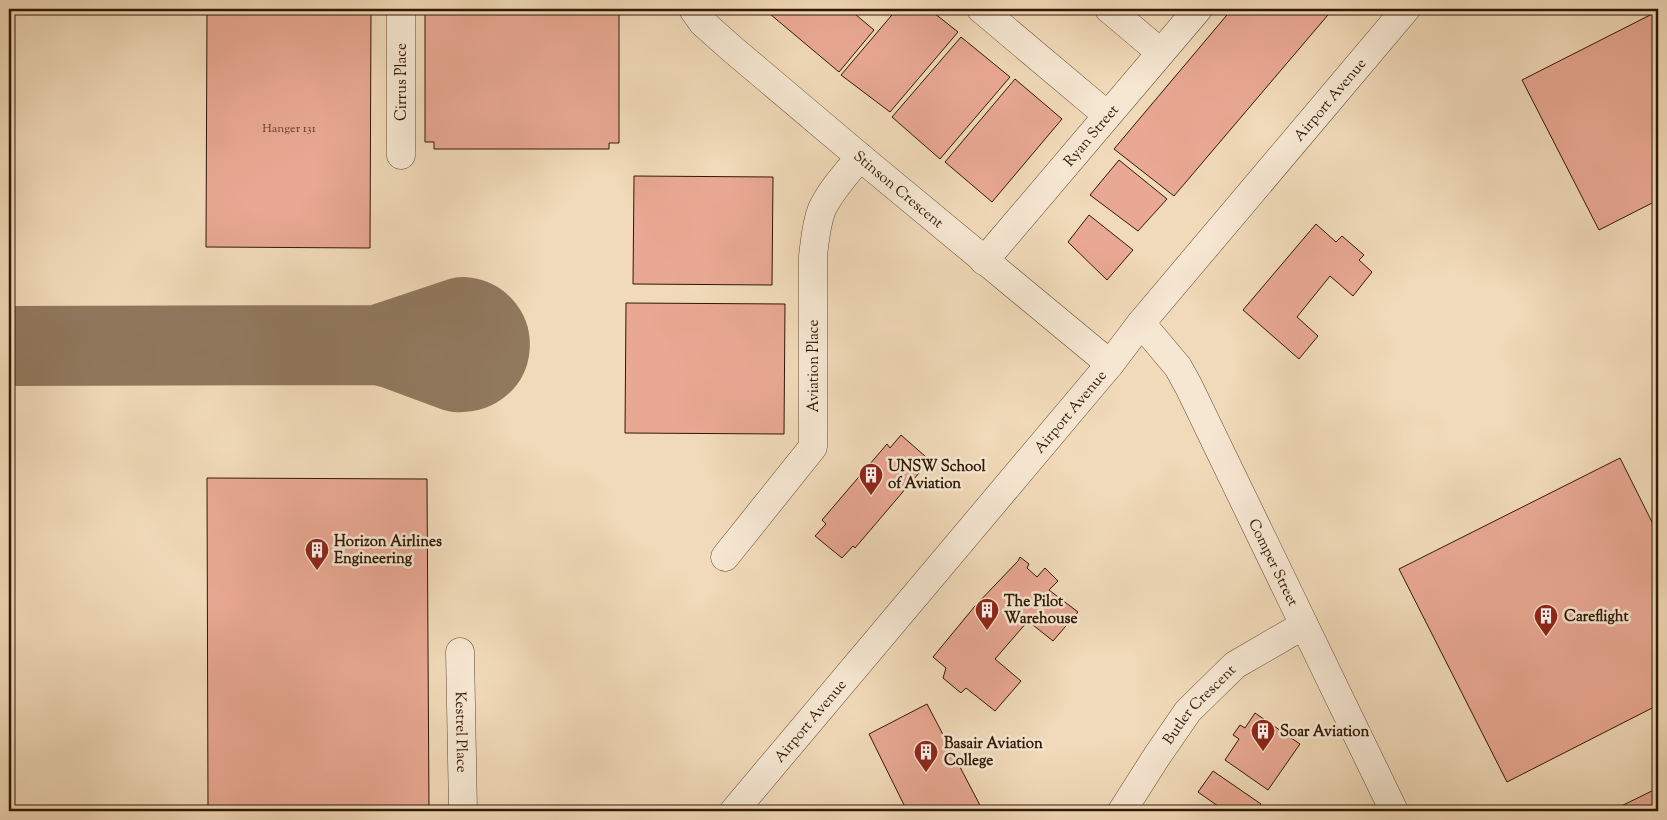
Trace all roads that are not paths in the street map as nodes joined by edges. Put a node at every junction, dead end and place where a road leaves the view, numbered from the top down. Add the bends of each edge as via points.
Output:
1 (402, 9) edge
2 (693, 9) edge
3 (981, 9) edge
4 (1110, 9) edge
5 (1198, 9) edge
6 (1406, 9) edge
7 (1160, 52) junction
8 (1107, 115) junction
9 (401, 155) dead end
10 (860, 158) junction
11 (984, 261) junction
12 (1141, 323) junction
13 (1110, 364) junction
14 (725, 557) dead end
15 (1304, 625) junction
16 (460, 652) dead end
17 (463, 811) edge
18 (734, 811) edge
19 (1122, 811) edge
20 (1394, 811) edge

1 - 9 street, Cirrus Place
2 - 10 street, Stinson Crescent via 730,48
3 - 8 street
4 - 7 street
5 - 7 street, Ryan Street
6 - 12 street, Airport Avenue
7 - 8 street, Ryan Street
8 - 11 street, Ryan Street
10 - 11 street, Stinson Crescent
10 - 14 street, Aviation Place via 832,192 816,229 813,256 813,447
11 - 13 street, Stinson Crescent
12 - 13 street, Airport Avenue
12 - 15 street, Comper Street via 1178,367
13 - 18 street, Airport Avenue
15 - 19 street, Butler Crescent via 1235,665 1188,711
15 - 20 street, Comper Street
16 - 17 street, Kestrel Place

